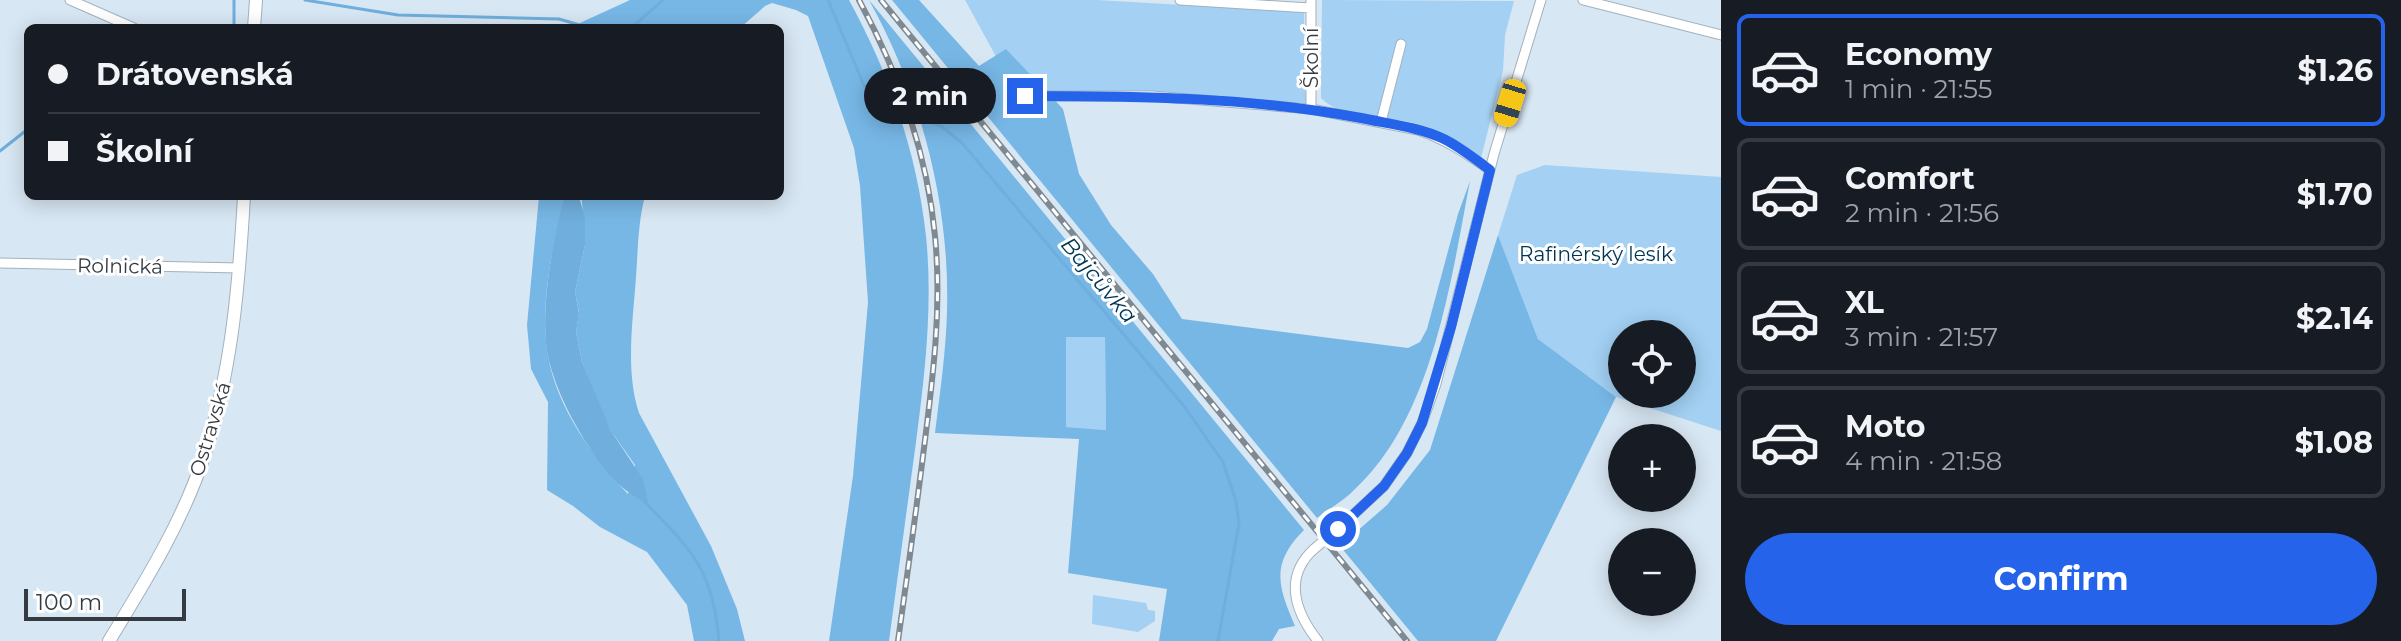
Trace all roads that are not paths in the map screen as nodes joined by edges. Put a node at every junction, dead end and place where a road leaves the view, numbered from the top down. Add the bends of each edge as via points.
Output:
1 (70, 0) edge
2 (256, 0) edge
3 (1180, 0) edge
4 (1541, 0) edge
5 (1583, 0) edge
6 (1311, 4) edge
7 (125, 24) edge
8 (254, 24) edge
9 (1721, 35) edge
10 (1401, 44) dead end
11 (1025, 96) dead end
12 (1311, 109) junction
13 (1381, 122) junction
14 (1490, 170) junction
15 (244, 200) edge
16 (0, 263) edge
17 (240, 268) junction
18 (109, 641) edge
19 (1318, 641) edge

1 - 7 street
2 - 8 main road
3 - 6 street
4 - 14 street
5 - 9 street
6 - 12 street, Školní
10 - 13 street
11 - 12 street, Školní via 1152,96
12 - 13 street, Školní
13 - 14 street, Školní via 1447,141
14 - 19 street, bridge via 1422,423 1384,486 1297,569 1294,586 1301,617
15 - 17 main road, Ostravská
16 - 17 street, Rolnická
17 - 18 main road, Ostravská via 228,368 204,458 166,543

